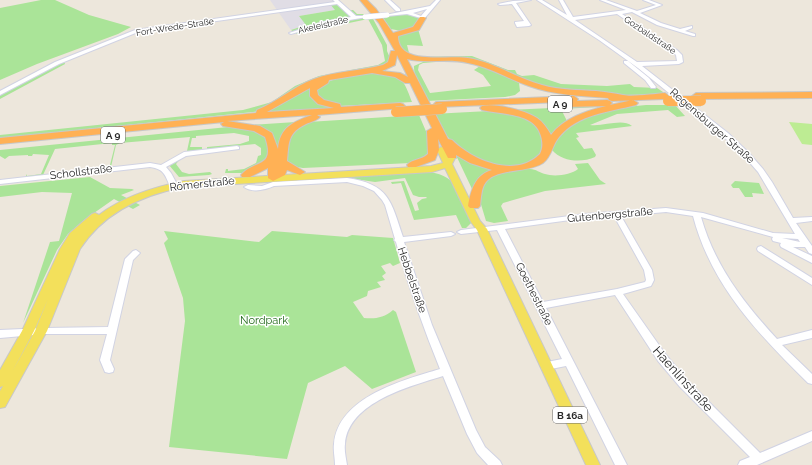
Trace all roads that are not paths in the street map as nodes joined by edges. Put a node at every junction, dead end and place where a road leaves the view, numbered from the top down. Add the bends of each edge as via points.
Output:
1 (359, 0) edge
2 (363, 0) edge
3 (387, 0) edge
4 (438, 0) edge
5 (529, 0) edge
6 (539, 0) edge
7 (561, 0) edge
8 (602, 0) edge
9 (646, 0) edge
10 (336, 1) edge
11 (513, 2) junction
12 (500, 4) dead end
13 (430, 7) junction
14 (398, 10) dead end
15 (635, 12) junction
16 (406, 13) junction
17 (618, 13) junction
18 (355, 18) junction
19 (422, 18) junction
20 (571, 19) junction
21 (527, 22) dead end
22 (690, 27) dead end
23 (388, 30) junction
24 (680, 31) junction
25 (400, 32) junction
26 (291, 33) dead end
27 (693, 35) dead end
28 (394, 41) junction
29 (397, 53) junction
30 (624, 55) junction
31 (428, 59) junction
32 (637, 64) junction
33 (358, 73) junction
34 (336, 77) junction
35 (409, 77) junction
36 (513, 77) junction
37 (653, 87) dead end
38 (0, 93) edge
39 (619, 96) junction
40 (812, 96) edge
41 (698, 98) junction
42 (638, 99) junction
43 (812, 100) edge
44 (488, 101) junction
45 (440, 106) junction
46 (365, 108) junction
47 (399, 108) junction
48 (479, 108) junction
49 (315, 117) junction
50 (223, 121) junction
51 (188, 122) junction
52 (434, 130) junction
53 (0, 141) edge
54 (548, 145) junction
55 (0, 147) edge
56 (237, 148) dead end
57 (441, 150) joint
58 (274, 154) junction
59 (453, 162) junction
60 (162, 167) junction
61 (414, 168) junction
62 (514, 168) junction
63 (300, 172) joint
64 (277, 174) junction
65 (246, 175) junction
66 (455, 180) junction
67 (0, 182) edge
68 (173, 184) junction
69 (248, 187) dead end
70 (474, 206) junction
71 (616, 213) junction
72 (696, 214) junction
73 (812, 219) edge
74 (791, 222) junction
75 (500, 227) junction
76 (482, 230) junction
77 (757, 231) junction
78 (461, 232) dead end
79 (450, 234) dead end
80 (800, 237) junction
81 (771, 238) junction
82 (398, 240) junction
83 (809, 248) edge
84 (761, 249) dead end
85 (136, 254) dead end
86 (812, 260) edge
87 (812, 282) edge
88 (617, 292) junction
89 (540, 306) junction
90 (112, 330) junction
91 (34, 331) junction
92 (0, 334) edge
93 (812, 334) edge
94 (775, 343) junction
95 (568, 362) junction
96 (546, 366) junction
97 (109, 369) dead end
98 (447, 371) junction
99 (812, 380) edge
100 (0, 382) edge
101 (0, 403) edge
102 (812, 436) edge
103 (759, 459) junction
104 (341, 465) edge
105 (496, 465) edge
106 (593, 465) edge
107 (621, 465) edge
108 (744, 465) edge

1 - 29 highway, B 16a via 376,20
2 - 23 highway, B 16a
3 - 14 street
4 - 13 street
5 - 11 street
6 - 20 street, Regensburger Straße
7 - 20 street
8 - 15 street
9 - 15 street via 660,6
10 - 18 street, Akeleistraße
10 - 38 street, Fort-Wrede-Straße via 137,31 58,63
11 - 12 street
11 - 21 street
13 - 16 street, Akeleistraße
13 - 19 street
15 - 17 street
15 - 24 street
16 - 18 street, Akeleistraße, bridge
16 - 19 street
17 - 20 street
17 - 32 street, Gozbaldstraße via 675,51 680,58 680,62 677,63
18 - 26 street, Akeleistraße
19 - 25 highway via 416,28
20 - 30 street, Regensburger Straße
22 - 24 street
23 - 25 highway
23 - 28 highway, B 16a
24 - 27 street
25 - 28 highway via 394,35
28 - 29 highway, B 16a
29 - 31 highway, A 9 via 412,58
29 - 33 highway, A 9 via 392,63 386,67
29 - 35 highway, B 16a
30 - 32 street, Regensburger Straße
30 - 37 street, Regensburger Straße via 618,56 647,79
31 - 35 highway, A 9 via 413,64
31 - 36 highway, A 9 via 468,60
32 - 74 street, Regensburger Straße via 750,159 760,170
33 - 34 highway, A 9
33 - 35 highway, A 9
34 - 46 highway, A 9 via 315,87 314,96 330,105
34 - 50 highway, A 9 via 305,86 266,110
35 - 52 highway, B 16a
36 - 39 highway, A 9 via 561,92
36 - 44 highway, A 9 via 523,86 521,93 515,97
39 - 42 highway, A 9
39 - 44 highway, A 9
40 - 41 highway, A 9
41 - 42 highway, A 9, bridge
41 - 43 highway, A 9
42 - 45 highway, A 9
42 - 48 highway, A 9
42 - 54 highway, A 9 via 580,116 560,130
44 - 45 highway, A 9
45 - 47 highway, A 9, bridge
45 - 48 highway, A 9
46 - 47 highway, A 9
46 - 50 highway, A 9
47 - 49 highway, A 9
47 - 51 highway, A 9
48 - 54 highway, A 9 via 513,112 536,121 545,132
49 - 50 highway, A 9
49 - 64 highway, A 9 via 296,124 287,131
50 - 51 highway, A 9
50 - 55 highway, A 9
50 - 58 highway, A 9 via 266,132 272,140
51 - 53 highway, A 9
52 - 57 highway, B 16a
52 - 59 highway, B 16a
52 - 61 highway via 434,154
52 - 62 highway, A 9 via 456,150 471,159 489,165
54 - 62 highway, A 9 via 539,161
56 - 60 street via 184,154
57 - 59 main road, B 16a
58 - 64 highway, A 9
58 - 65 highway via 264,166
59 - 61 main road, Römerstraße via 436,168
59 - 66 main road, B 16a
59 - 70 main road, B 16a
60 - 67 street, Schollstraße via 141,165
60 - 68 street via 167,171
61 - 63 main road, Römerstraße
61 - 64 main road, Römerstraße
61 - 66 main road via 439,172
62 - 70 highway, A 9 via 491,174 484,179 478,187
63 - 64 highway via 287,166
64 - 65 main road, Römerstraße
64 - 68 main road, Römerstraße
64 - 69 street, Hebbelstraße via 263,188
64 - 82 street, Hebbelstraße via 369,184 378,190 389,204
65 - 68 main road, Römerstraße via 202,177
66 - 76 main road, B 16a
68 - 91 main road, Römerstraße via 120,206 100,219 84,235
70 - 76 main road, B 16a
71 - 72 street, Gutenbergstraße via 652,210
71 - 75 street, Gutenbergstraße
71 - 88 street via 648,270 650,280 643,286
72 - 77 street, Gutenbergstraße via 718,218
72 - 94 street via 705,245 721,274
73 - 74 street
74 - 80 street, Regensburger Straße
75 - 76 street, Gutenbergstraße
75 - 89 street, Goethestraße
76 - 78 street, Gutenbergstraße
76 - 96 main road, Goethestraße / B 16a
77 - 80 street, Gutenbergstraße
77 - 81 street, Gutenbergstraße
79 - 82 street
80 - 83 street, Regensburger Straße
81 - 83 street, Gutenbergstraße
81 - 86 street
82 - 98 street, Hebbelstraße via 427,325
84 - 87 street
85 - 90 street via 129,259
88 - 89 street
88 - 103 street, Haenlinstraße via 662,358 684,384
89 - 95 street, Goethestraße
90 - 91 street
90 - 97 street via 105,360
91 - 92 street
91 - 100 main road, Römerstraße
91 - 101 main road, Römerstraße
93 - 94 street
94 - 99 street
95 - 96 street
95 - 107 street, Goethestraße
96 - 106 main road, Goethestraße / B 16a
98 - 104 street via 384,393 362,404 348,419 339,443
98 - 105 street, Hebbelstraße via 471,431 482,450
102 - 103 street
103 - 108 street

